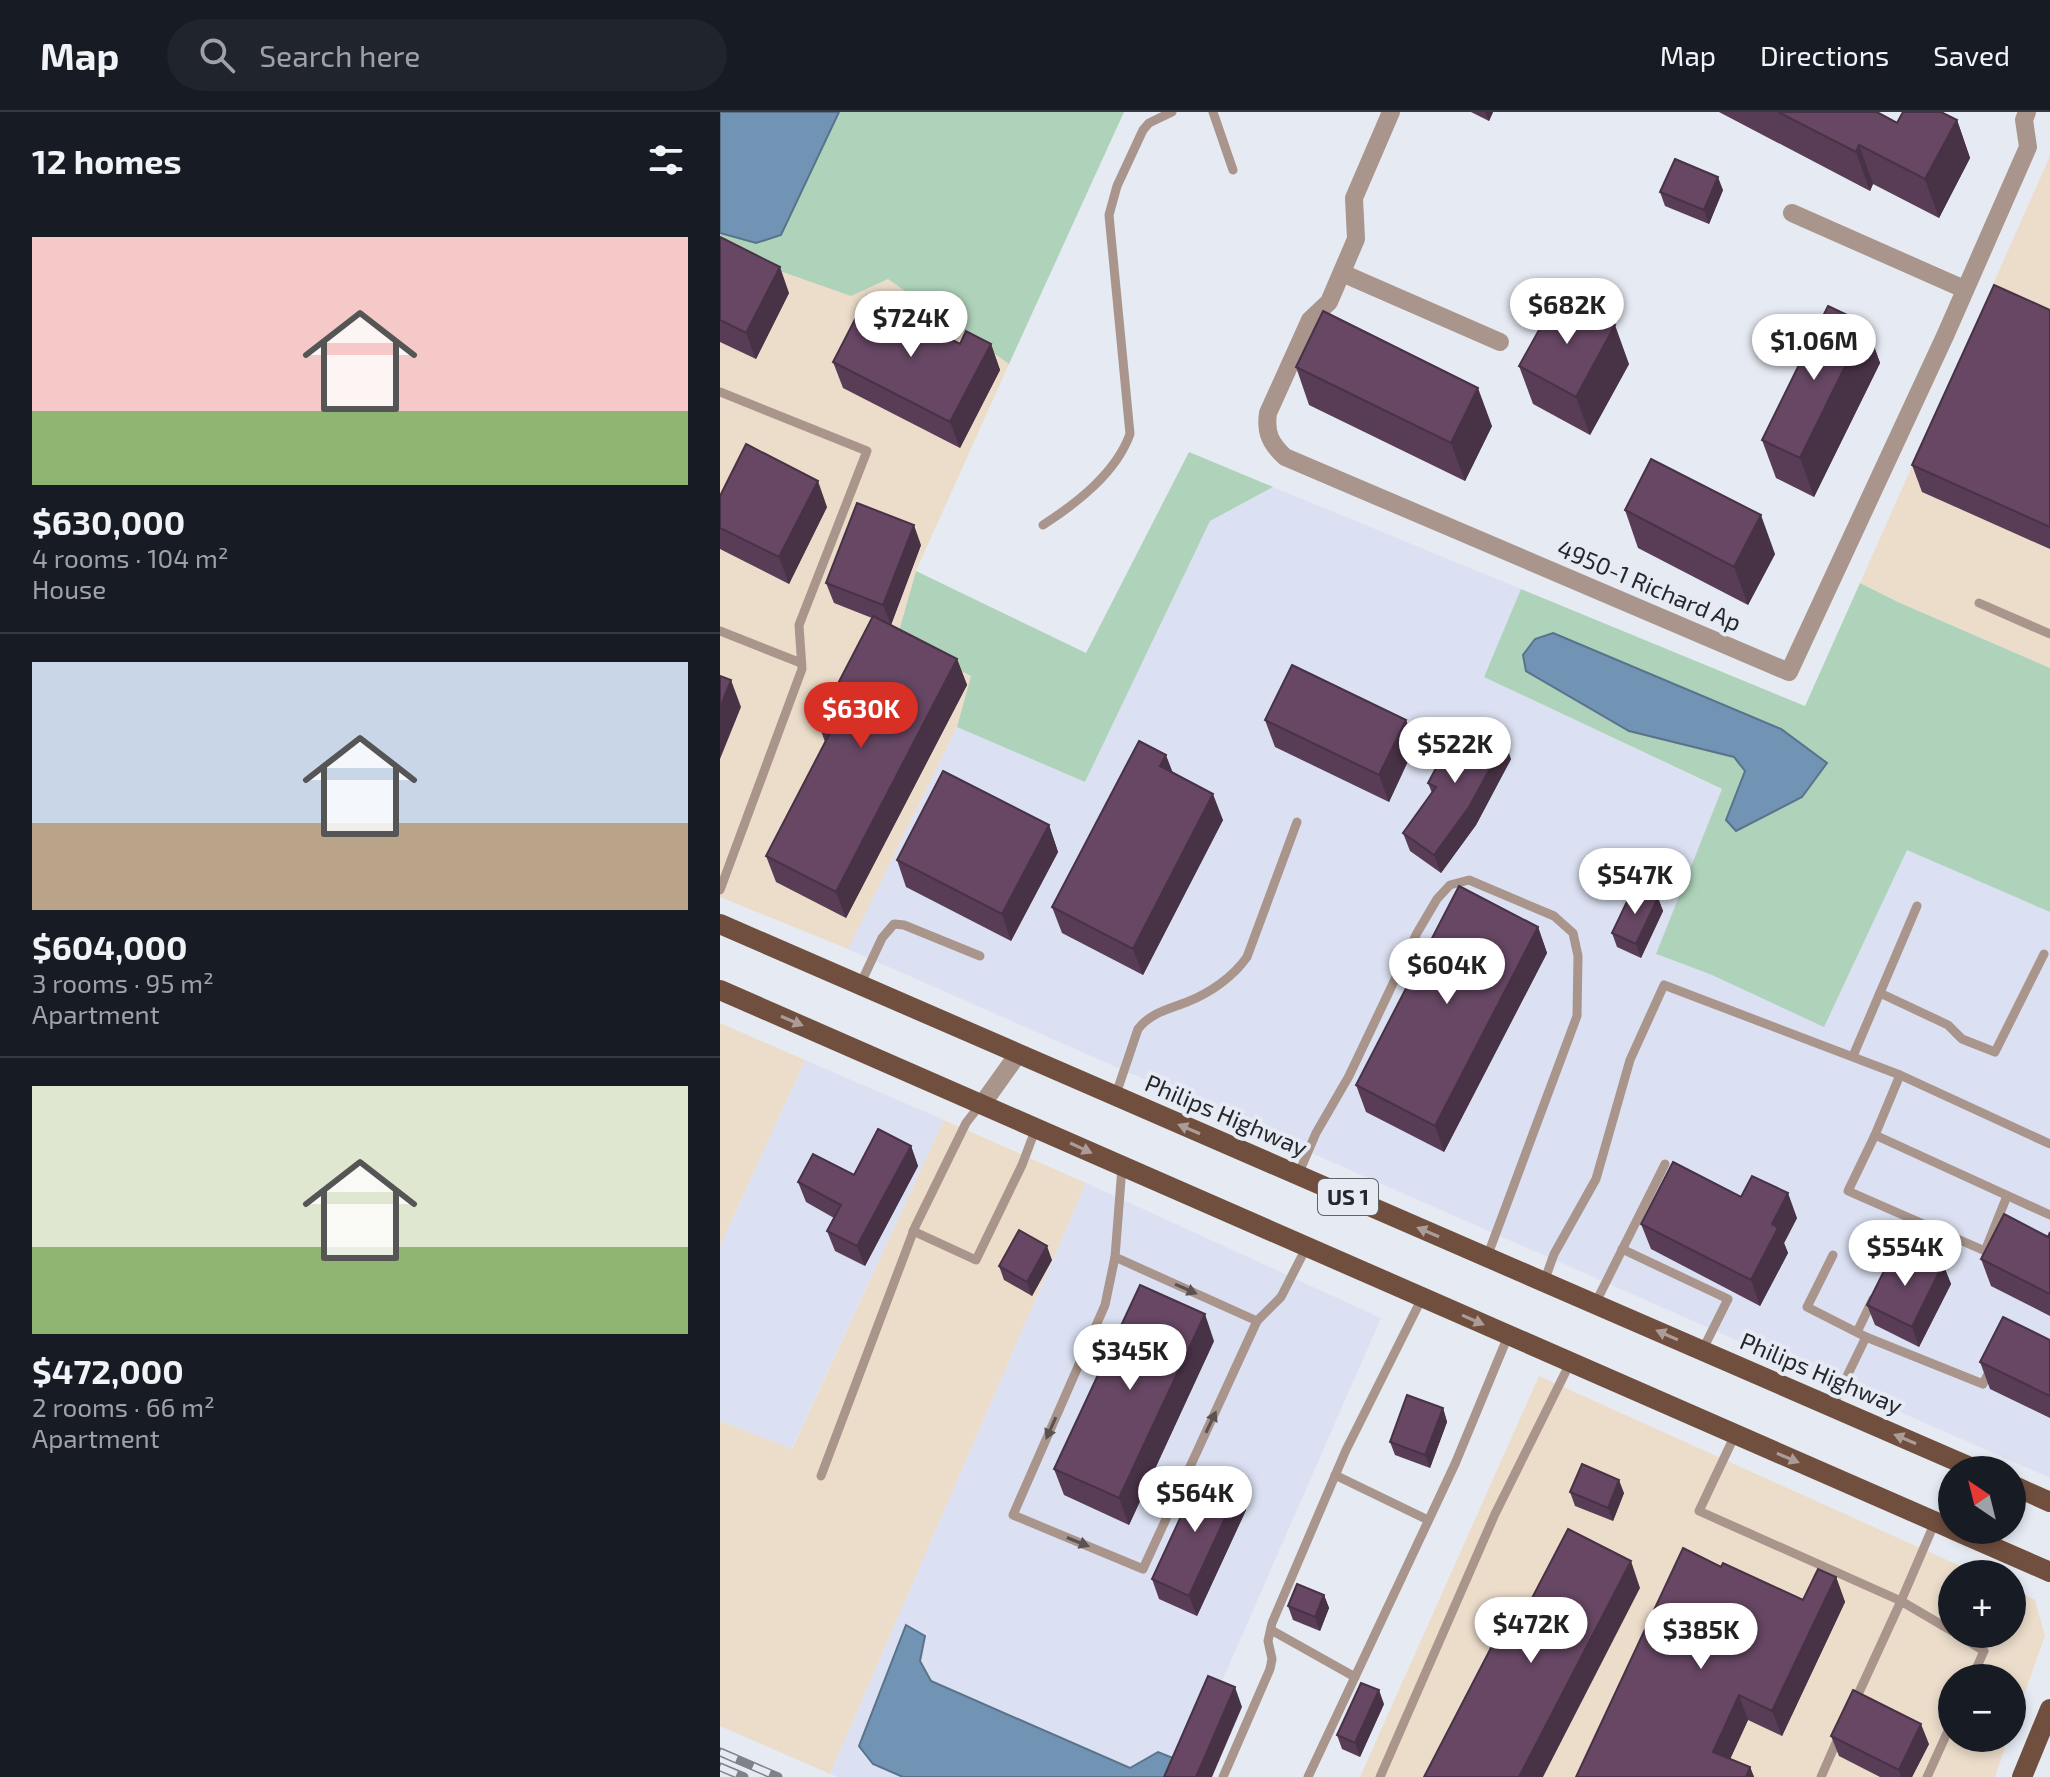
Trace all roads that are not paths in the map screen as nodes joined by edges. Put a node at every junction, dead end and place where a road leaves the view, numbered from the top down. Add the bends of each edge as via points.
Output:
1 (1172, 112) edge
2 (1213, 112) edge
3 (1391, 112) edge
4 (2019, 115) edge
5 (1233, 170) dead end
6 (1792, 213) dead end
7 (1342, 273) junction
8 (1964, 289) junction
9 (1500, 342) dead end
10 (720, 392) edge
11 (1043, 525) dead end
12 (1979, 603) dead end
13 (720, 631) edge
14 (2050, 634) edge
15 (801, 663) junction
16 (1297, 822) dead end
17 (720, 890) edge
18 (1917, 906) dead end
19 (720, 924) edge
20 (2044, 954) dead end
21 (980, 956) dead end
22 (860, 985) junction
23 (720, 990) edge
24 (1880, 993) junction
25 (1018, 1054) junction
26 (1853, 1056) junction
27 (1900, 1075) junction
28 (1115, 1097) junction
29 (983, 1103) junction
30 (1036, 1128) junction
31 (1875, 1135) junction
32 (2049, 1142) edge
33 (1665, 1164) dead end
34 (1122, 1167) junction
35 (1298, 1175) junction
36 (2007, 1196) junction
37 (2050, 1215) edge
38 (913, 1231) junction
39 (1306, 1248) junction
40 (1622, 1249) junction
41 (1833, 1255) dead end
42 (1115, 1257) junction
43 (1487, 1257) junction
44 (1544, 1282) junction
45 (1878, 1289) edge
46 (1422, 1298) junction
47 (1595, 1304) junction
48 (1257, 1321) junction
49 (1862, 1334) junction
50 (1508, 1336) junction
51 (1702, 1351) junction
52 (1995, 1358) edge
53 (1570, 1363) junction
54 (1832, 1407) junction
55 (1735, 1435) junction
56 (1945, 1456) edge
57 (1335, 1475) junction
58 (821, 1476) dead end
59 (2026, 1491) edge
60 (2050, 1502) edge
61 (1428, 1520) junction
62 (1938, 1523) edge
63 (1938, 1541) edge
64 (1986, 1544) edge
65 (2050, 1572) edge
66 (1901, 1601) junction
67 (1938, 1623) edge
68 (1271, 1630) junction
69 (1979, 1648) edge
70 (1978, 1664) edge
71 (1355, 1677) junction
72 (1851, 1709) edge
73 (2050, 1709) edge
74 (1845, 1723) edge
75 (1938, 1752) edge
76 (1223, 1777) edge
77 (1308, 1777) edge
78 (1380, 1777) edge
79 (1821, 1777) edge
80 (1927, 1777) edge
81 (2022, 1777) edge

1 - 11 lane via 1143,130 1109,215 1130,434 1124,450 1076,504
2 - 5 lane
3 - 7 street, 4950-1 Richard Ap via 1354,198 1356,239
4 - 8 street, 4950-1 Richard Ap via 2028,147
6 - 8 street
7 - 8 street, 4950-1 Richard Ap via 1329,302 1310,320 1268,413 1268,437 1285,457 1789,672
7 - 9 street
10 - 15 lane via 867,451 799,625
12 - 14 lane
13 - 15 lane
15 - 17 lane
16 - 28 lane via 1247,957 1214,989 1143,1022
18 - 24 lane
19 - 22 main road, Philips Highway / US 1
20 - 24 lane via 1995,1052
21 - 22 lane via 894,924
22 - 25 main road, Philips Highway / US 1
23 -> 29 main road, US 1
24 - 26 lane
25 - 28 main road, Philips Highway / US 1
25 - 29 street
26 - 27 lane
26 - 44 lane via 1664,985 1630,1060 1596,1179
27 - 31 lane
27 - 32 lane
35 -> 28 main road, Philips Highway / US 1
29 - 30 main road, US 1
29 - 38 lane via 966,1123
30 -> 34 main road, US 1
30 - 38 lane via 976,1260
31 - 36 lane
31 - 36 lane via 1848,1191 1985,1251
33 - 40 lane
34 - 39 main road, US 1
34 - 42 lane
43 -> 35 main road, Philips Highway / US 1
35 - 43 lane via 1417,933 1444,890 1469,880 1549,914 1573,933 1577,1016
36 - 37 lane
38 - 58 lane
39 - 46 main road, US 1
39 - 48 lane via 1281,1297
40 - 47 lane
40 - 51 lane via 1728,1299
41 - 49 lane via 1807,1307
42 -> 48 lane
42 -> 48 lane via 1105,1305 1013,1515 1143,1569
43 - 44 main road, Philips Highway / US 1
44 - 47 main road, Philips Highway / US 1
45 - 49 lane
46 -> 50 main road, US 1
46 - 57 lane
51 -> 47 main road, Philips Highway / US 1
49 - 52 lane via 1983,1384
49 - 54 lane
50 - 53 main road, US 1
50 - 61 lane
51 - 54 main road, Philips Highway / US 1
53 - 55 main road, US 1
53 - 78 lane via 1495,1514
56 -> 54 main road, Philips Highway / US 1
55 -> 62 main road, US 1
55 - 66 lane via 1699,1511
57 - 61 lane
57 - 68 lane
59 - 60 main road
61 - 71 lane
63 - 66 lane
64 - 65 main road, US 1
66 - 67 lane
66 - 72 lane
68 - 71 lane
68 - 76 lane via 1270,1669
69 - 70 lane via 1984,1651
71 - 77 lane
73 - 81 main road
74 - 79 lane
75 - 80 lane

